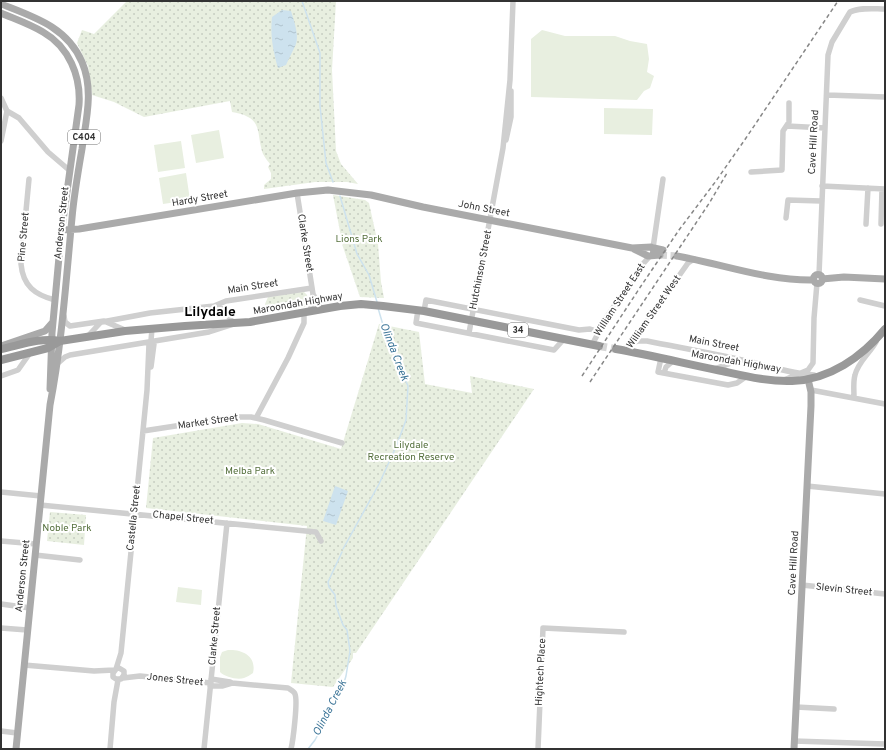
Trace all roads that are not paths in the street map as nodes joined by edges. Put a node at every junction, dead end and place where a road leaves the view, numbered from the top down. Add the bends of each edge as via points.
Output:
1 (513, 1) edge
2 (1, 4) edge
3 (885, 9) edge
4 (1, 14) edge
5 (827, 94) junction
6 (885, 97) edge
7 (1, 98) edge
8 (789, 103) dead end
9 (7, 112) junction
10 (787, 126) junction
11 (825, 128) junction
12 (85, 131) junction
13 (1, 141) edge
14 (69, 170) junction
15 (751, 172) dead end
16 (29, 179) dead end
17 (663, 179) dead end
18 (822, 186) junction
19 (868, 188) junction
20 (884, 189) edge
21 (333, 190) joint
22 (66, 192) junction
23 (75, 193) junction
24 (297, 193) junction
25 (821, 201) junction
26 (786, 218) dead end
27 (491, 220) junction
28 (866, 224) dead end
29 (881, 224) dead end
30 (61, 230) junction
31 (71, 230) junction
32 (653, 251) junction
33 (679, 255) joint
34 (695, 259) junction
35 (682, 272) junction
36 (818, 279) junction
37 (885, 279) edge
38 (313, 291) junction
39 (55, 300) junction
40 (860, 300) dead end
41 (64, 301) junction
42 (218, 305) junction
43 (885, 306) edge
44 (63, 310) junction
45 (322, 310) junction
46 (473, 310) junction
47 (423, 311) junction
48 (307, 312) junction
49 (53, 319) junction
50 (471, 321) junction
51 (101, 322) junction
52 (234, 324) junction
53 (152, 328) junction
54 (125, 331) junction
55 (599, 332) junction
56 (883, 332) edge
57 (469, 333) junction
58 (88, 336) junction
59 (564, 339) junction
60 (60, 341) junction
61 (151, 342) junction
62 (51, 343) junction
63 (632, 343) junction
64 (595, 346) joint
65 (1, 347) edge
66 (616, 349) tunnel mouth
67 (626, 351) junction
68 (30, 352) junction
69 (661, 358) junction
70 (1, 360) edge
71 (740, 360) junction
72 (673, 361) junction
73 (58, 364) junction
74 (714, 369) junction
75 (661, 372) junction
76 (799, 374) junction
77 (820, 375) junction
78 (1, 376) edge
79 (747, 376) junction
80 (808, 379) junction
81 (782, 381) junction
82 (811, 390) junction
83 (854, 397) junction
84 (885, 404) edge
85 (50, 405) junction
86 (256, 418) junction
87 (143, 431) junction
88 (342, 443) dead end
89 (807, 486) junction
90 (1, 492) edge
91 (885, 494) edge
92 (41, 496) junction
93 (40, 506) junction
94 (135, 514) junction
95 (227, 522) junction
96 (1, 541) edge
97 (321, 541) dead end
98 (36, 544) junction
99 (35, 555) junction
100 (80, 560) dead end
101 (802, 586) junction
102 (885, 594) edge
103 (1, 604) edge
104 (30, 608) junction
105 (1, 628) edge
106 (27, 630) junction
107 (624, 632) dead end
108 (121, 653) junction
109 (24, 665) junction
110 (115, 670) junction
111 (94, 671) junction
112 (123, 671) junction
113 (140, 676) junction
114 (118, 678) junction
115 (211, 683) junction
116 (796, 707) junction
117 (834, 709) dead end
118 (1, 731) edge
119 (18, 733) junction
120 (794, 740) junction
121 (885, 744) edge
122 (291, 748) edge
123 (16, 749) edge
124 (110, 749) edge
125 (204, 749) edge
126 (538, 749) edge
127 (794, 749) edge

1 - 27 street, Hutchinson Street via 510,80 512,101 509,131 503,148
2 - 12 main road, Anderson Street / C404 via 47,23 73,47 82,62 88,87
3 - 5 street, Cave Hill Road via 855,10 848,15 832,42 828,55
4 - 14 main road, Anderson Street / C404 via 44,32 63,48 72,63 78,81 79,105
5 - 6 street
5 - 11 street, Cave Hill Road
7 - 9 street
8 - 10 street
9 - 13 street
9 - 14 street via 19,118 48,152
10 - 11 street
10 - 15 street via 783,131 782,170
11 - 18 street, Cave Hill Road
12 - 14 main road via 78,149 75,168
12 - 23 main road, Anderson Street / C404
14 - 22 main road, Anderson Street / C404
16 - 39 street, Pine Street via 21,264 23,276 32,289
17 - 32 street, William Street East
18 - 19 street
18 - 25 street, Cave Hill Road
19 - 20 street
19 - 28 street
20 - 29 street
21 - 24 main road, Hardy Street
21 - 27 main road, John Street via 371,195
22 - 23 main road
22 - 30 main road, Anderson Street / C404
23 - 31 main road, Anderson Street / C404
24 - 31 main road, Hardy Street
24 - 38 street, Clarke Street
25 - 26 street via 788,200
25 - 36 street, Cave Hill Road
27 - 32 main road, John Street
27 - 46 street, Hutchinson Street
30 - 31 main road, Hardy Street
30 - 39 main road, Anderson Street / C404
31 - 41 main road, Anderson Street / C404
32 - 55 street, William Street East
33 - 34 main road
33 - 35 street, William Street West
34 - 35 street, William Street West via 689,261
34 - 36 main road via 722,267 789,279
35 - 63 street, William Street West
36 - 37 main road
36 - 76 street, Cave Hill Road via 814,318 814,358 808,370
38 - 42 street, Main Street via 226,301
38 - 45 street, Clarke Street
38 - 48 street, Clarke Street
39 - 41 main road
39 - 49 main road, Anderson Street / C404
40 - 43 street
41 - 44 main road, Anderson Street / C404
42 - 51 street, Main Street
42 - 52 street
44 - 51 street, Main Street via 65,322 70,326
44 - 60 main road, Anderson Street / C404
45 - 47 highway, Maroondah Highway / 34 via 372,304
45 - 48 highway, Maroondah Highway / 34
46 - 47 street via 426,300
46 - 50 street, Hutchinson Street
46 - 55 street
47 - 50 highway, 34
47 - 57 street via 416,323
48 - 52 highway, Maroondah Highway / 34
48 - 86 street, Clarke Street via 288,358
49 - 62 main road, Anderson Street / C404
49 - 65 main road via 45,331
50 - 57 street, Hutchinson Street
50 - 59 highway, 34
51 - 54 street via 111,323
51 - 58 street
52 - 53 highway, Maroondah Highway / 34
52 - 61 street via 209,332
53 - 54 highway, Maroondah Highway / 34
53 - 61 street, Castella Street
54 - 58 highway, Maroondah Highway / 34
55 - 64 street, William Street East
56 - 77 highway, Maroondah Highway via 851,361
56 - 83 street via 856,373
57 - 59 street via 554,350
58 - 60 highway, Maroondah Highway / 34
59 - 64 highway, 34
60 - 62 highway, Maroondah Highway
60 - 73 main road, Anderson Street
61 - 73 street via 70,355
61 - 87 street, Castella Street
62 - 65 highway, Maroondah Highway
62 - 68 highway, Maroondah Highway
62 - 85 main road, Anderson Street
63 - 67 street, William Street West
63 - 71 street, Main Street via 647,341
66 - 67 highway, Maroondah Highway
67 - 69 highway, Maroondah Highway
68 - 70 highway, Maroondah Highway
68 - 78 street via 18,370
69 - 72 highway, Maroondah Highway
69 - 75 street
71 - 74 street
71 - 76 street, Main Street
72 - 74 highway, Maroondah Highway
72 - 75 street
73 - 85 main road, Anderson Street
74 - 79 highway, Maroondah Highway
75 - 79 street via 728,385 737,384
76 - 77 street
76 - 81 street, Cave Hill Road
77 - 80 highway, Maroondah Highway
79 - 81 highway, Maroondah Highway
80 - 81 highway, Maroondah Highway
80 - 82 main road, Cave Hill Road
82 - 83 street
82 - 89 main road, Cave Hill Road
83 - 84 street
85 - 92 main road, Anderson Street
86 - 87 street, Market Street via 234,417
86 - 88 street, Market Street
87 - 94 street, Castella Street
89 - 91 street
89 - 101 main road, Cave Hill Road
90 - 92 street
92 - 93 main road, Anderson Street
93 - 94 street, Chapel Street
93 - 98 main road, Anderson Street
94 - 95 street, Chapel Street
94 - 108 street, Castella Street
95 - 97 street, Chapel Street via 316,532
95 - 115 street, Clarke Street
96 - 98 street
98 - 99 main road, Anderson Street
99 - 100 street
99 - 104 main road, Anderson Street
101 - 102 street, Slevin Street
101 - 116 main road, Cave Hill Road
103 - 104 street
104 - 106 main road, Anderson Street
105 - 106 street
106 - 109 main road, Anderson Street
107 - 126 street, Hightech Place via 543,628
108 - 110 street, Castella Street
108 - 112 street, Castella Street
109 - 111 street, Jones Street
109 - 119 main road, Anderson Street
110 - 111 street, Jones Street
110 - 112 street via 119,668
110 - 114 street via 113,673
111 - 114 street, Jones Street
112 - 113 street, Jones Street
112 - 114 street via 124,675
113 - 114 street, Jones Street
113 - 115 street, Jones Street
114 - 124 street
115 - 122 street, Jones Street via 222,686 232,683 288,688 294,691 296,696
115 - 125 street, Clarke Street
116 - 117 street
116 - 120 main road, Cave Hill Road
118 - 119 street
119 - 123 main road, Anderson Street
120 - 121 street
120 - 127 main road, Cave Hill Road

